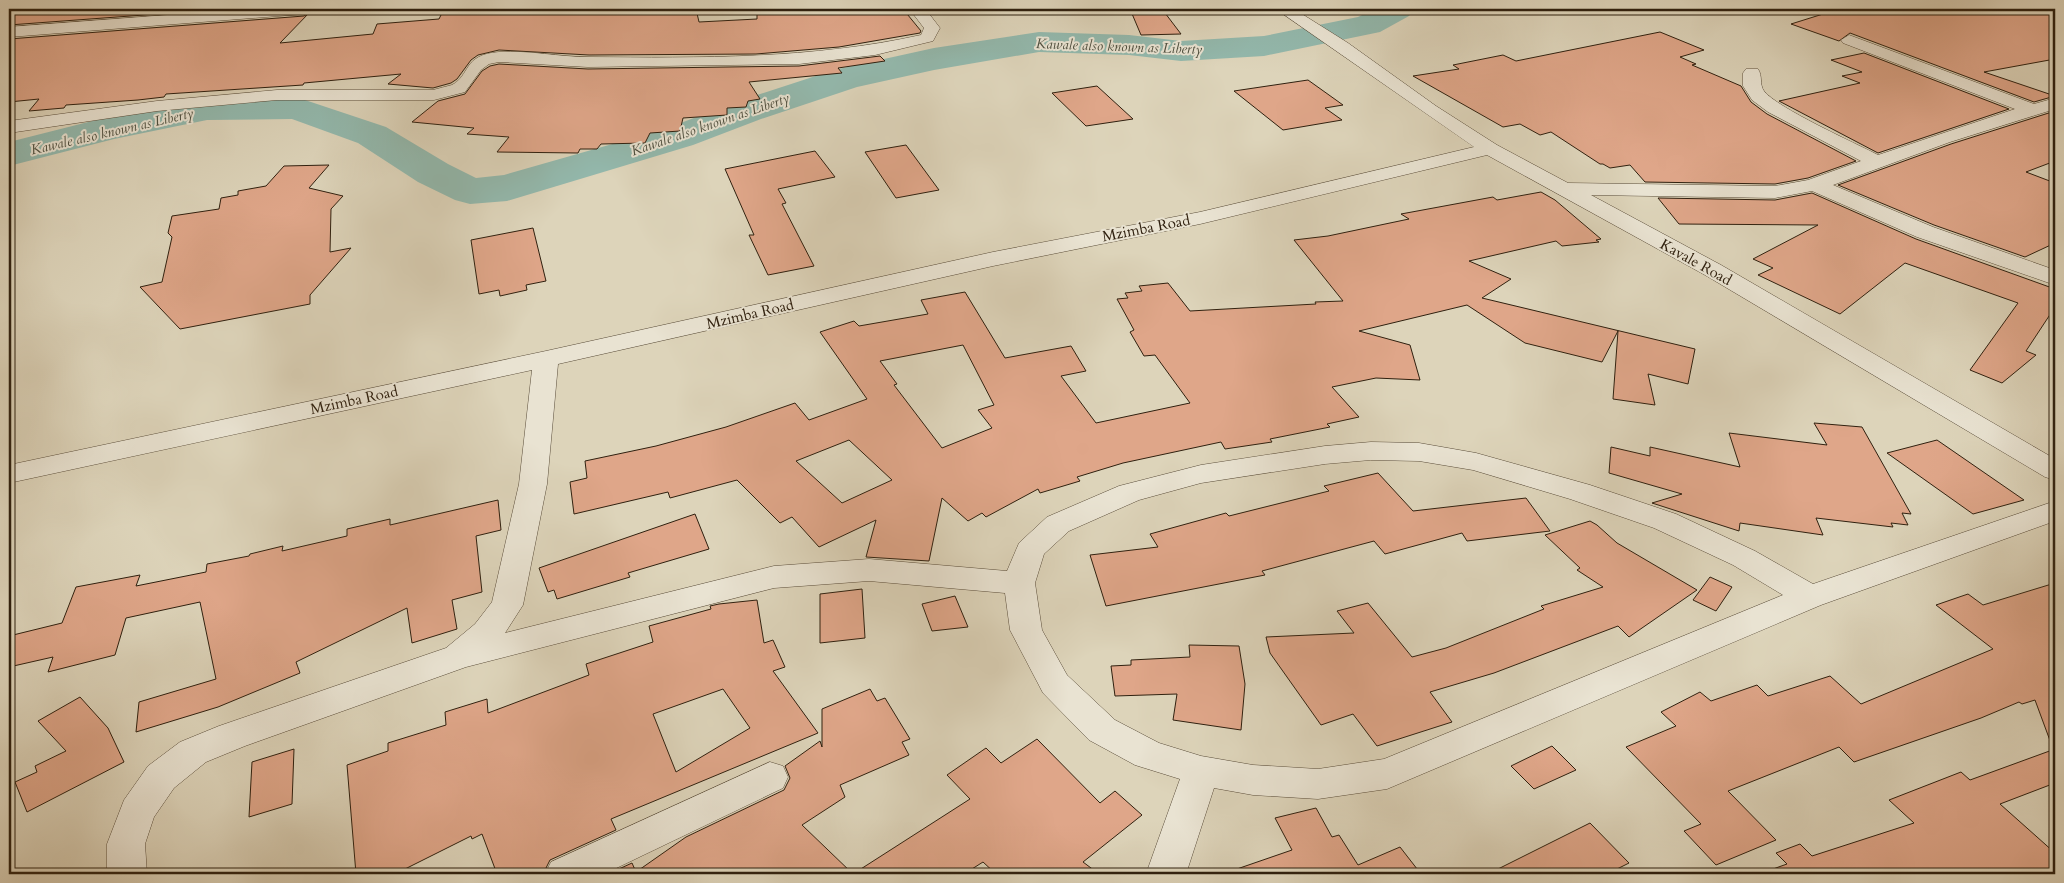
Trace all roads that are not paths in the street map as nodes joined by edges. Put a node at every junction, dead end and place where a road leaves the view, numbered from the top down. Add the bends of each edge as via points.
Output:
1 (304, 9) edge
2 (927, 9) edge
3 (1284, 9) edge
4 (9, 32) edge
5 (1849, 40) dead end
6 (1752, 73) dead end
7 (2055, 103) edge
8 (2034, 110) junction
9 (9, 127) edge
10 (1490, 149) junction
11 (1877, 162) junction
12 (1817, 186) junction
13 (1565, 189) junction
14 (2055, 278) edge
15 (546, 359) junction
16 (2055, 471) edge
17 (9, 474) edge
18 (2055, 511) edge
19 (1019, 583) junction
20 (1810, 597) junction
21 (458, 657) junction
22 (1202, 771) junction
23 (770, 777) dead end
24 (128, 874) edge
25 (565, 874) edge
26 (1166, 874) edge

1 - 4 street
2 - 9 street via 922,15 932,28 927,38 875,50 799,59 757,60 588,62 499,57 484,60 458,88 434,95 277,95 157,106
3 - 10 street, Kavale Road
5 - 8 street
6 - 11 street via 1752,86 1758,96 1774,108
7 - 8 street
8 - 11 street
10 - 13 street, Kavale Road
10 - 15 street, Mzimba Road via 1200,218 993,258
11 - 12 street
12 - 13 street via 1775,192
12 - 14 street via 1925,232
13 - 16 street, Kavale Road via 1713,270
15 - 17 street, Mzimba Road
15 - 21 street via 533,484 507,605 487,633
18 - 20 street
19 - 20 street via 1030,550 1058,524 1129,494 1201,474 1371,451 1419,452 1485,465 1580,492 1665,521 1744,558
19 - 21 street via 869,570 774,577
19 - 22 street via 1026,630 1055,684 1102,730 1148,755
20 - 22 street via 1387,774 1318,784 1253,780
21 - 24 street via 193,752 161,777 137,811 126,844
22 - 26 street
23 - 25 street

